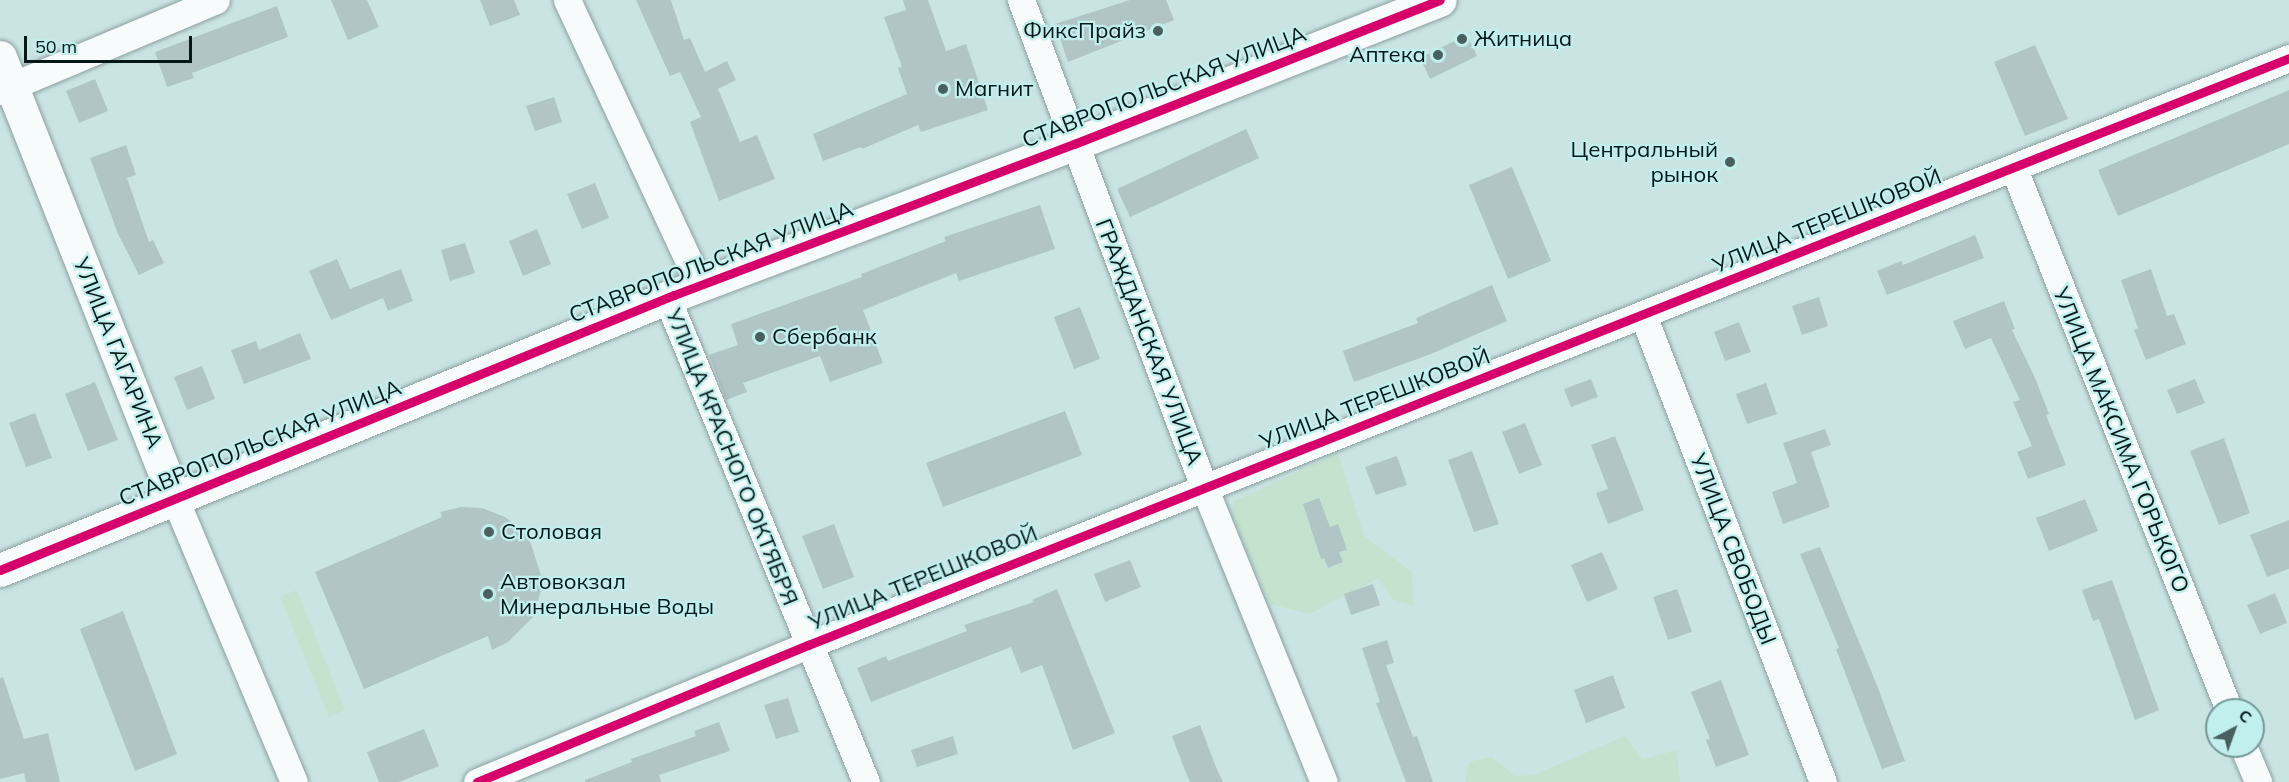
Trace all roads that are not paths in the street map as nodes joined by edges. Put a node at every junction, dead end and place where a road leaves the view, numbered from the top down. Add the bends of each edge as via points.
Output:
1 (216, 0) edge
2 (567, 0) edge
3 (1020, 0) edge
4 (1440, 0) edge
5 (0, 57) edge
6 (2289, 58) edge
7 (6, 89) edge
8 (1074, 144) junction
9 (2014, 169) junction
10 (700, 285) junction
11 (667, 298) junction
12 (1643, 315) junction
13 (1204, 487) junction
14 (175, 499) junction
15 (0, 570) edge
16 (808, 645) junction
17 (2224, 698) edge
18 (2248, 758) edge
19 (294, 782) edge
20 (477, 782) edge
21 (866, 782) edge
22 (1324, 782) edge
23 (1823, 782) edge
24 (2258, 782) edge

1 - 7 street
2 - 10 street, УЛИЦА КРАСНОГО ОКТЯБРЯ
3 - 8 street, ГРАЖДАНСКАЯ УЛИЦА
4 - 8 street, СТАВРОПОЛЬСКАЯ УЛИЦА
5 - 7 street, УЛИЦА ГАГАРИНА
6 - 9 street, УЛИЦА ТЕРЕШКОВОЙ
7 - 14 street, УЛИЦА ГАГАРИНА
8 - 10 street, СТАВРОПОЛЬСКАЯ УЛИЦА
8 - 13 street, ГРАЖДАНСКАЯ УЛИЦА
9 - 12 street, УЛИЦА ТЕРЕШКОВОЙ
9 - 17 street, УЛИЦА МАКСИМА ГОРЬКОГО
10 - 11 street, СТАВРОПОЛЬСКАЯ УЛИЦА
11 - 14 street, СТАВРОПОЛЬСКАЯ УЛИЦА
11 - 16 street, УЛИЦА КРАСНОГО ОКТЯБРЯ
12 - 13 street, УЛИЦА ТЕРЕШКОВОЙ
12 - 23 street, УЛИЦА СВОБОДЫ
13 - 16 street, УЛИЦА ТЕРЕШКОВОЙ
13 - 22 street, ГРАЖДАНСКАЯ УЛИЦА
14 - 15 street, СТАВРОПОЛЬСКАЯ УЛИЦА
14 - 19 street, УЛИЦА ГАГАРИНА
16 - 20 street, УЛИЦА ТЕРЕШКОВОЙ
16 - 21 street, УЛИЦА КРАСНОГО ОКТЯБРЯ
18 - 24 street

